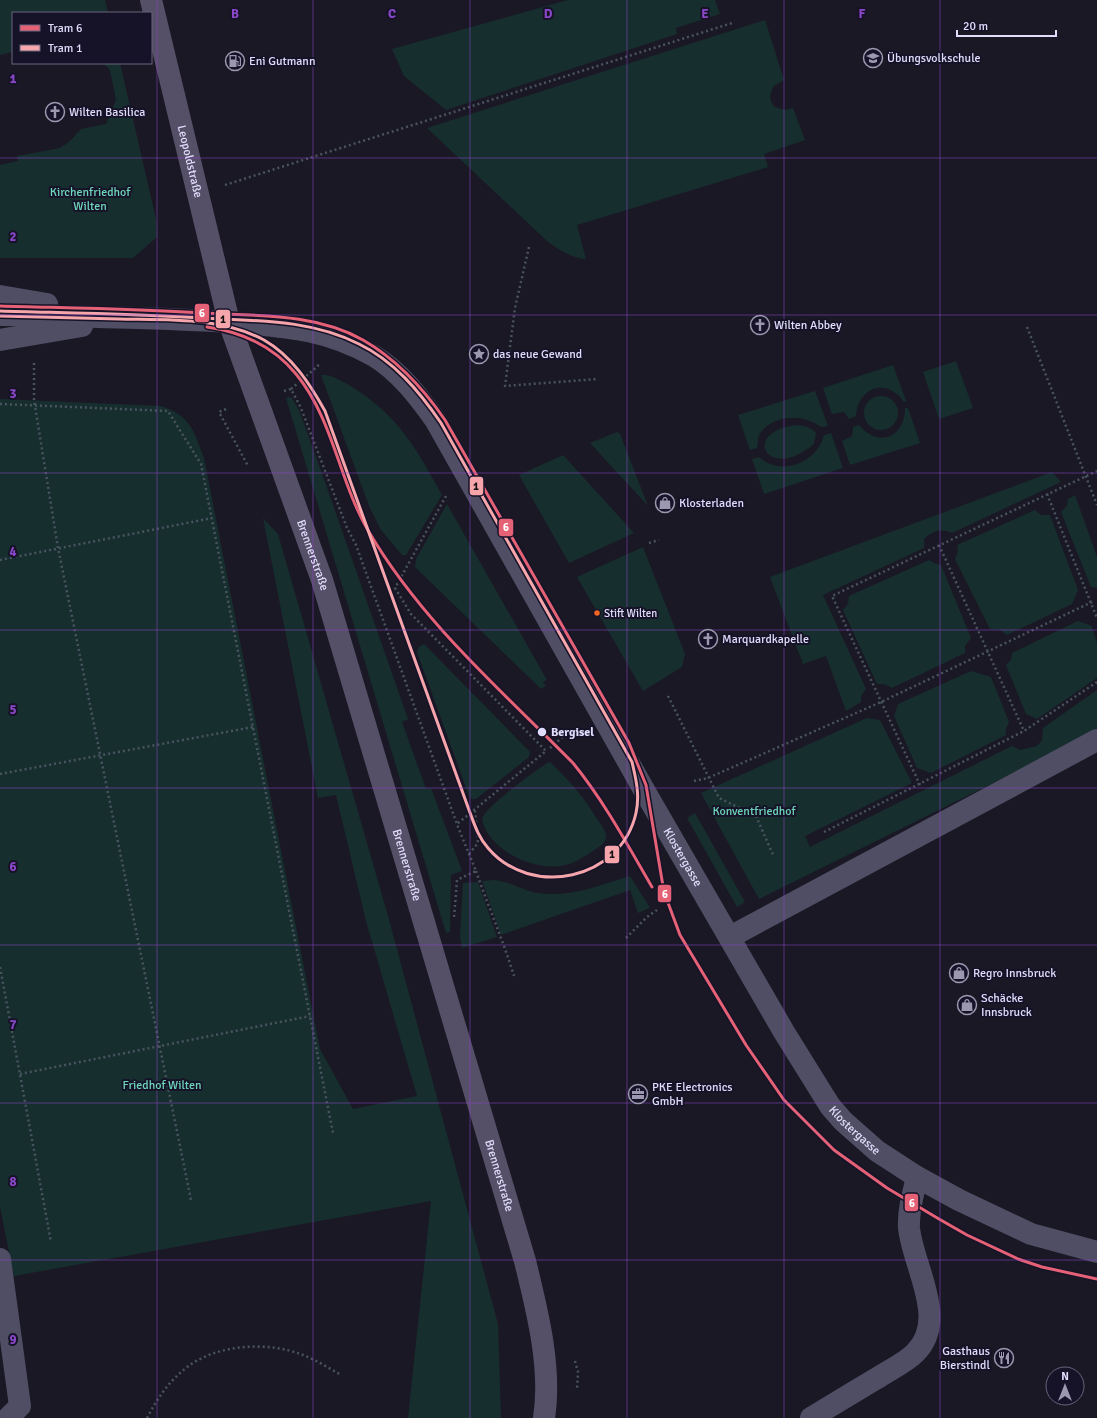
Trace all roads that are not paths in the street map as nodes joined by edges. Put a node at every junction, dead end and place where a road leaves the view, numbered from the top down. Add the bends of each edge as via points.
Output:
1 (151, 0) edge
2 (0, 296) edge
3 (0, 315) edge
4 (127, 318) junction
5 (229, 322) junction
6 (0, 340) edge
7 (1097, 740) edge
8 (730, 937) junction
9 (917, 1177) junction
10 (1097, 1252) edge
11 (0, 1258) edge
12 (8, 1418) edge
13 (544, 1418) edge
14 (811, 1418) edge

1 - 5 main road, Leopoldstraße
2 - 4 street
3 - 4 street
4 - 5 street, Klostergasse
4 - 6 street
5 - 8 street, Klostergasse via 306,329 337,338 374,356 388,366 422,401 463,466 648,797
5 - 13 main road, Brennerstraße via 322,580 525,1261 542,1338 545,1366
7 - 8 street
8 - 9 street, Klostergasse via 830,1106 877,1151
9 - 10 street, Klostergasse via 958,1200 1031,1234
9 - 14 street via 911,1202 910,1229 928,1301 930,1318 925,1340 910,1358
11 - 12 street via 20,1406

